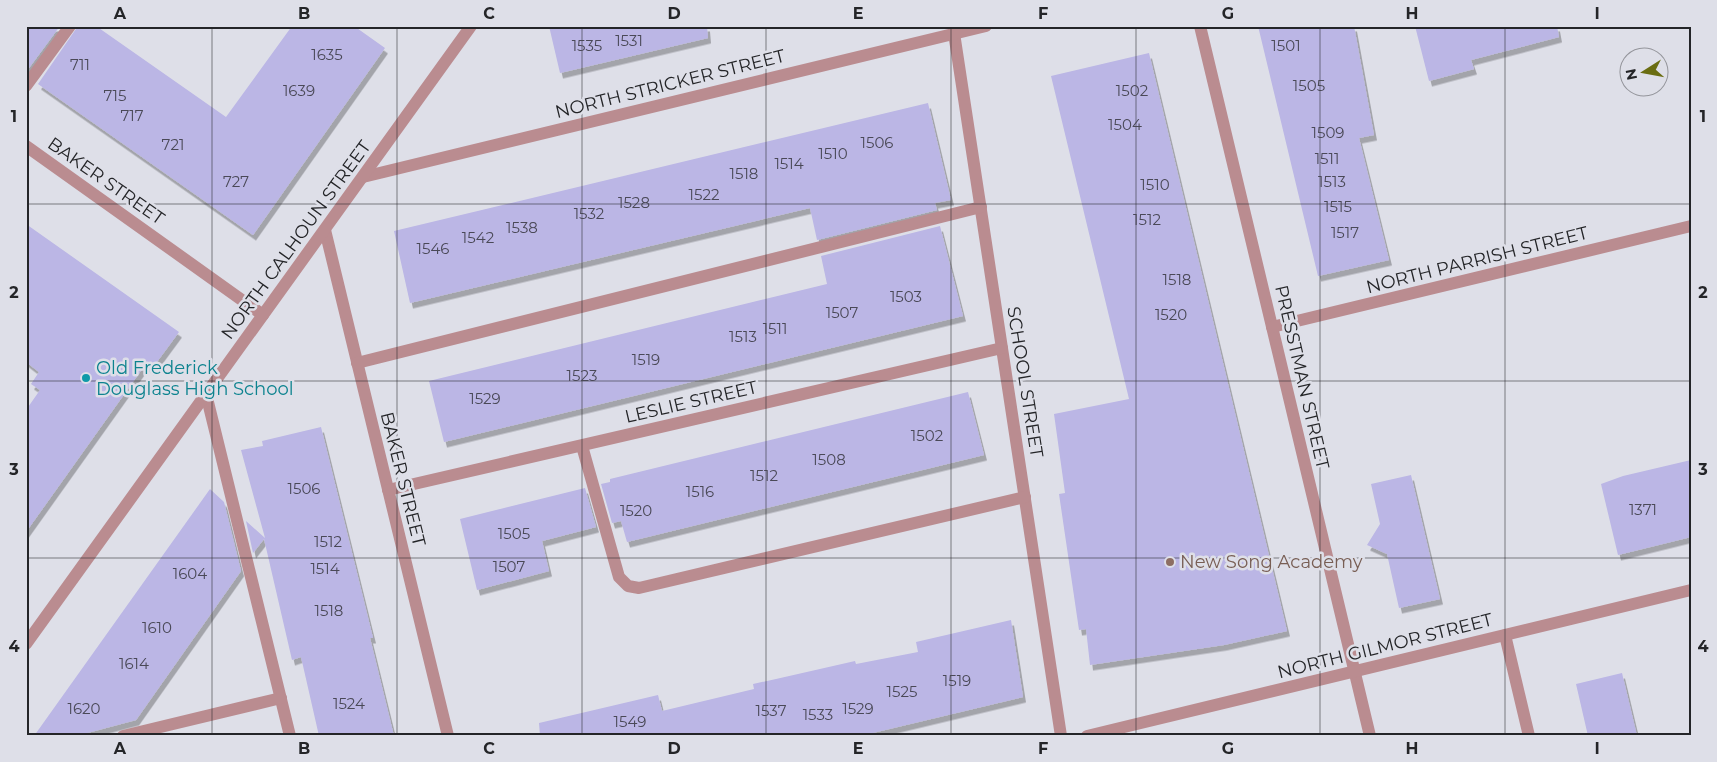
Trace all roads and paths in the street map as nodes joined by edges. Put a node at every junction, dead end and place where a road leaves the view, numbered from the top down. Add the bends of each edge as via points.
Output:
1 (70, 26) edge
2 (471, 26) edge
3 (986, 26) edge
4 (1200, 26) edge
5 (962, 30) edge
6 (26, 86) edge
7 (26, 146) edge
8 (363, 177) junction
9 (980, 207) junction
10 (1691, 226) edge
11 (325, 230) junction
12 (263, 315) junction
13 (1272, 327) junction
14 (1002, 348) junction
15 (357, 363) junction
16 (206, 394) junction
17 (582, 446) junction
18 (388, 490) junction
19 (1025, 497) junction
20 (1691, 590) edge
21 (1505, 635) junction
22 (26, 644) edge
23 (1354, 671) junction
24 (281, 698) junction
25 (123, 736) edge
26 (290, 736) edge
27 (448, 736) edge
28 (1061, 736) edge
29 (1087, 736) edge
30 (1370, 736) edge
31 (1529, 736) edge

1 - 6 street
2 - 8 street, NORTH CALHOUN STREET
3 - 5 street, NORTH STRICKER STREET
4 - 13 street, PRESSTMAN STREET
5 - 8 street, NORTH STRICKER STREET
5 - 9 street, SCHOOL STREET
7 - 12 street, BAKER STREET
8 - 11 street, NORTH CALHOUN STREET
9 - 14 street, SCHOOL STREET
9 - 15 street
10 - 13 street, NORTH PARRISH STREET
11 - 12 street, NORTH CALHOUN STREET
11 - 15 street, BAKER STREET
12 - 16 street, NORTH CALHOUN STREET
13 - 23 street, PRESSTMAN STREET
14 - 17 street, LESLIE STREET
14 - 19 street, SCHOOL STREET
15 - 18 street, BAKER STREET
16 - 22 street, NORTH CALHOUN STREET
16 - 24 street
17 - 18 street, LESLIE STREET
17 - 19 street via 620,577 628,586 639,588
18 - 27 street, BAKER STREET
19 - 28 street, SCHOOL STREET
20 - 21 street, NORTH GILMOR STREET
21 - 23 street, NORTH GILMOR STREET
21 - 31 street
23 - 29 street, NORTH GILMOR STREET
23 - 30 street, PRESSTMAN STREET
24 - 25 street
24 - 26 street

